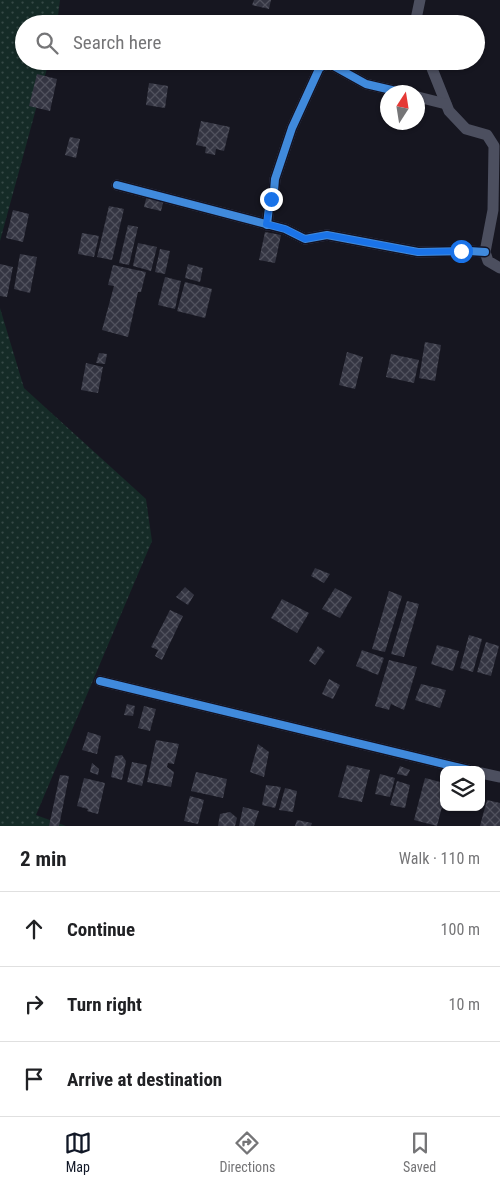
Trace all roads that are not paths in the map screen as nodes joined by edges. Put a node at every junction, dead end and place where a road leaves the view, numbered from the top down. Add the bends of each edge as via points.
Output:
1 (420, 0) edge
2 (417, 15) edge
3 (319, 70) edge
4 (341, 70) edge
5 (433, 70) edge
6 (380, 87) edge
7 (425, 99) edge
8 (446, 104) junction
9 (497, 142) edge
10 (117, 185) dead end
11 (266, 224) junction
12 (485, 252) junction
13 (500, 268) edge
14 (100, 681) dead end
15 (451, 766) edge
16 (485, 774) edge
17 (500, 777) edge

1 - 2 street
3 - 11 street via 292,128 275,179
4 - 6 street via 366,84
5 - 8 street
7 - 8 street
8 - 9 street via 466,129 487,135
9 - 12 street via 493,210
10 - 11 street
11 - 12 street via 305,239 327,235 418,252
12 - 13 street via 488,261
14 - 15 street
16 - 17 street

